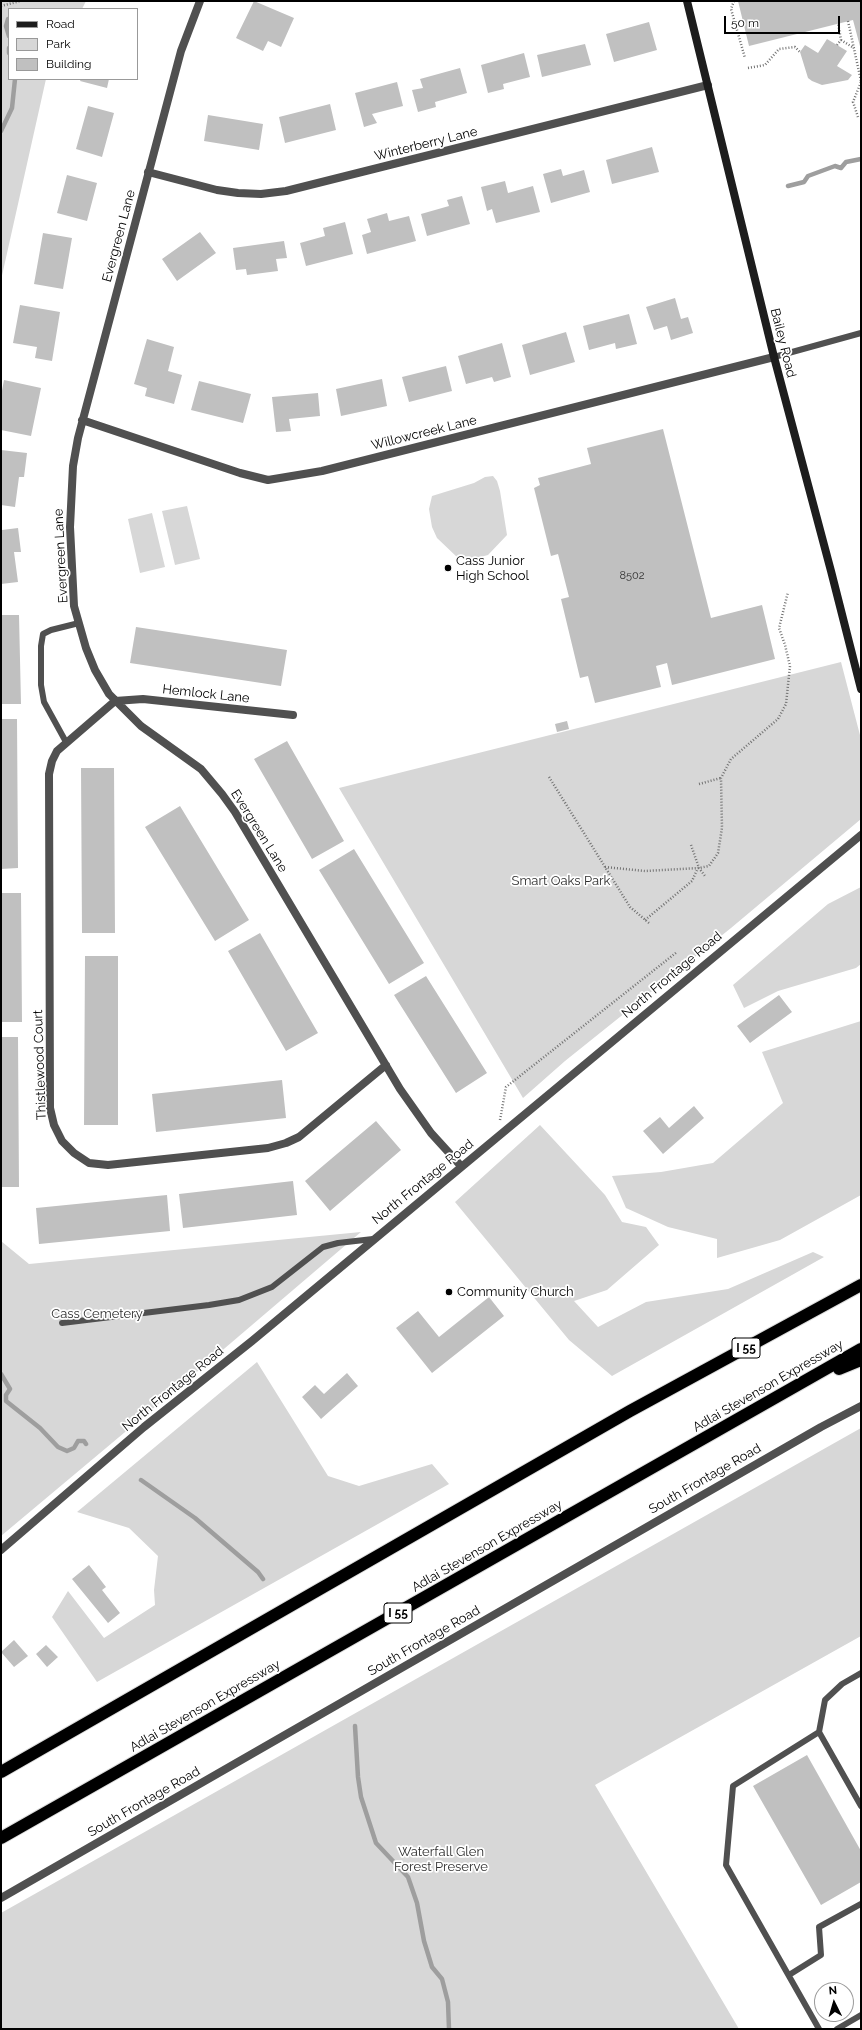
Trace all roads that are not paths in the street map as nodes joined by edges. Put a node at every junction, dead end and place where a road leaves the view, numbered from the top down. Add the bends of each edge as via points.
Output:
1 (200, 1) edge
2 (687, 1) edge
3 (708, 85) junction
4 (148, 172) junction
5 (861, 333) edge
6 (774, 357) junction
7 (82, 420) junction
8 (79, 623) junction
9 (861, 689) edge
10 (115, 701) junction
11 (293, 715) dead end
12 (66, 742) junction
13 (861, 834) edge
14 (386, 1065) junction
15 (461, 1166) junction
16 (373, 1239) junction
17 (861, 1279) edge
18 (861, 1285) edge
19 (836, 1298) junction
20 (62, 1323) dead end
21 (861, 1349) edge
22 (861, 1360) edge
23 (796, 1386) junction
24 (861, 1406) edge
25 (1, 1550) edge
26 (861, 1673) edge
27 (819, 1732) junction
28 (1, 1772) edge
29 (861, 1806) edge
30 (1, 1838) edge
31 (1, 1898) edge
32 (861, 1904) edge
33 (789, 1975) junction
34 (861, 2015) edge
35 (819, 2029) edge
36 (837, 2029) edge

1 - 4 street, Evergreen Lane via 181,51
2 - 3 street, Bailey Road
3 - 4 street, Winterberry Lane via 286,191 238,193
3 - 6 street, Bailey Road
4 - 7 street, Evergreen Lane
5 - 6 lane
6 - 7 street, Willowcreek Lane via 322,471 268,480
6 - 9 street, Bailey Road
7 - 8 street, Evergreen Lane via 73,466 70,527 74,606
8 - 10 street, Evergreen Lane via 95,670
8 - 12 lane via 43,634 41,646 41,685 44,702
10 - 11 street, Hemlock Lane via 143,699
10 - 12 street, Thistlewood Court
10 - 14 street, Evergreen Lane via 142,726 200,769 222,794
12 - 14 street, Thistlewood Court via 57,751 49,774 50,1108 54,1126 62,1141 89,1163 108,1165 268,1148 299,1136
13 - 15 street, North Frontage Road
14 - 15 street, Evergreen Lane via 418,1116
15 - 16 street, North Frontage Road
16 - 20 lane via 323,1247 272,1287 239,1300
16 - 25 street, North Frontage Road via 252,1341 144,1427
17 - 19 highway
18 - 19 highway, I 55
19 - 28 highway, I 55 via 623,1415
21 - 23 highway, Adlai Stevenson Expressway / I 55
22 - 23 highway
23 - 30 highway, Adlai Stevenson Expressway / I 55
24 - 31 street, South Frontage Road
26 - 27 lane via 842,1684 825,1700
27 - 29 lane
27 - 33 lane via 733,1786 726,1865
32 - 33 lane via 819,1927 821,1955
33 - 35 lane
34 - 36 lane

